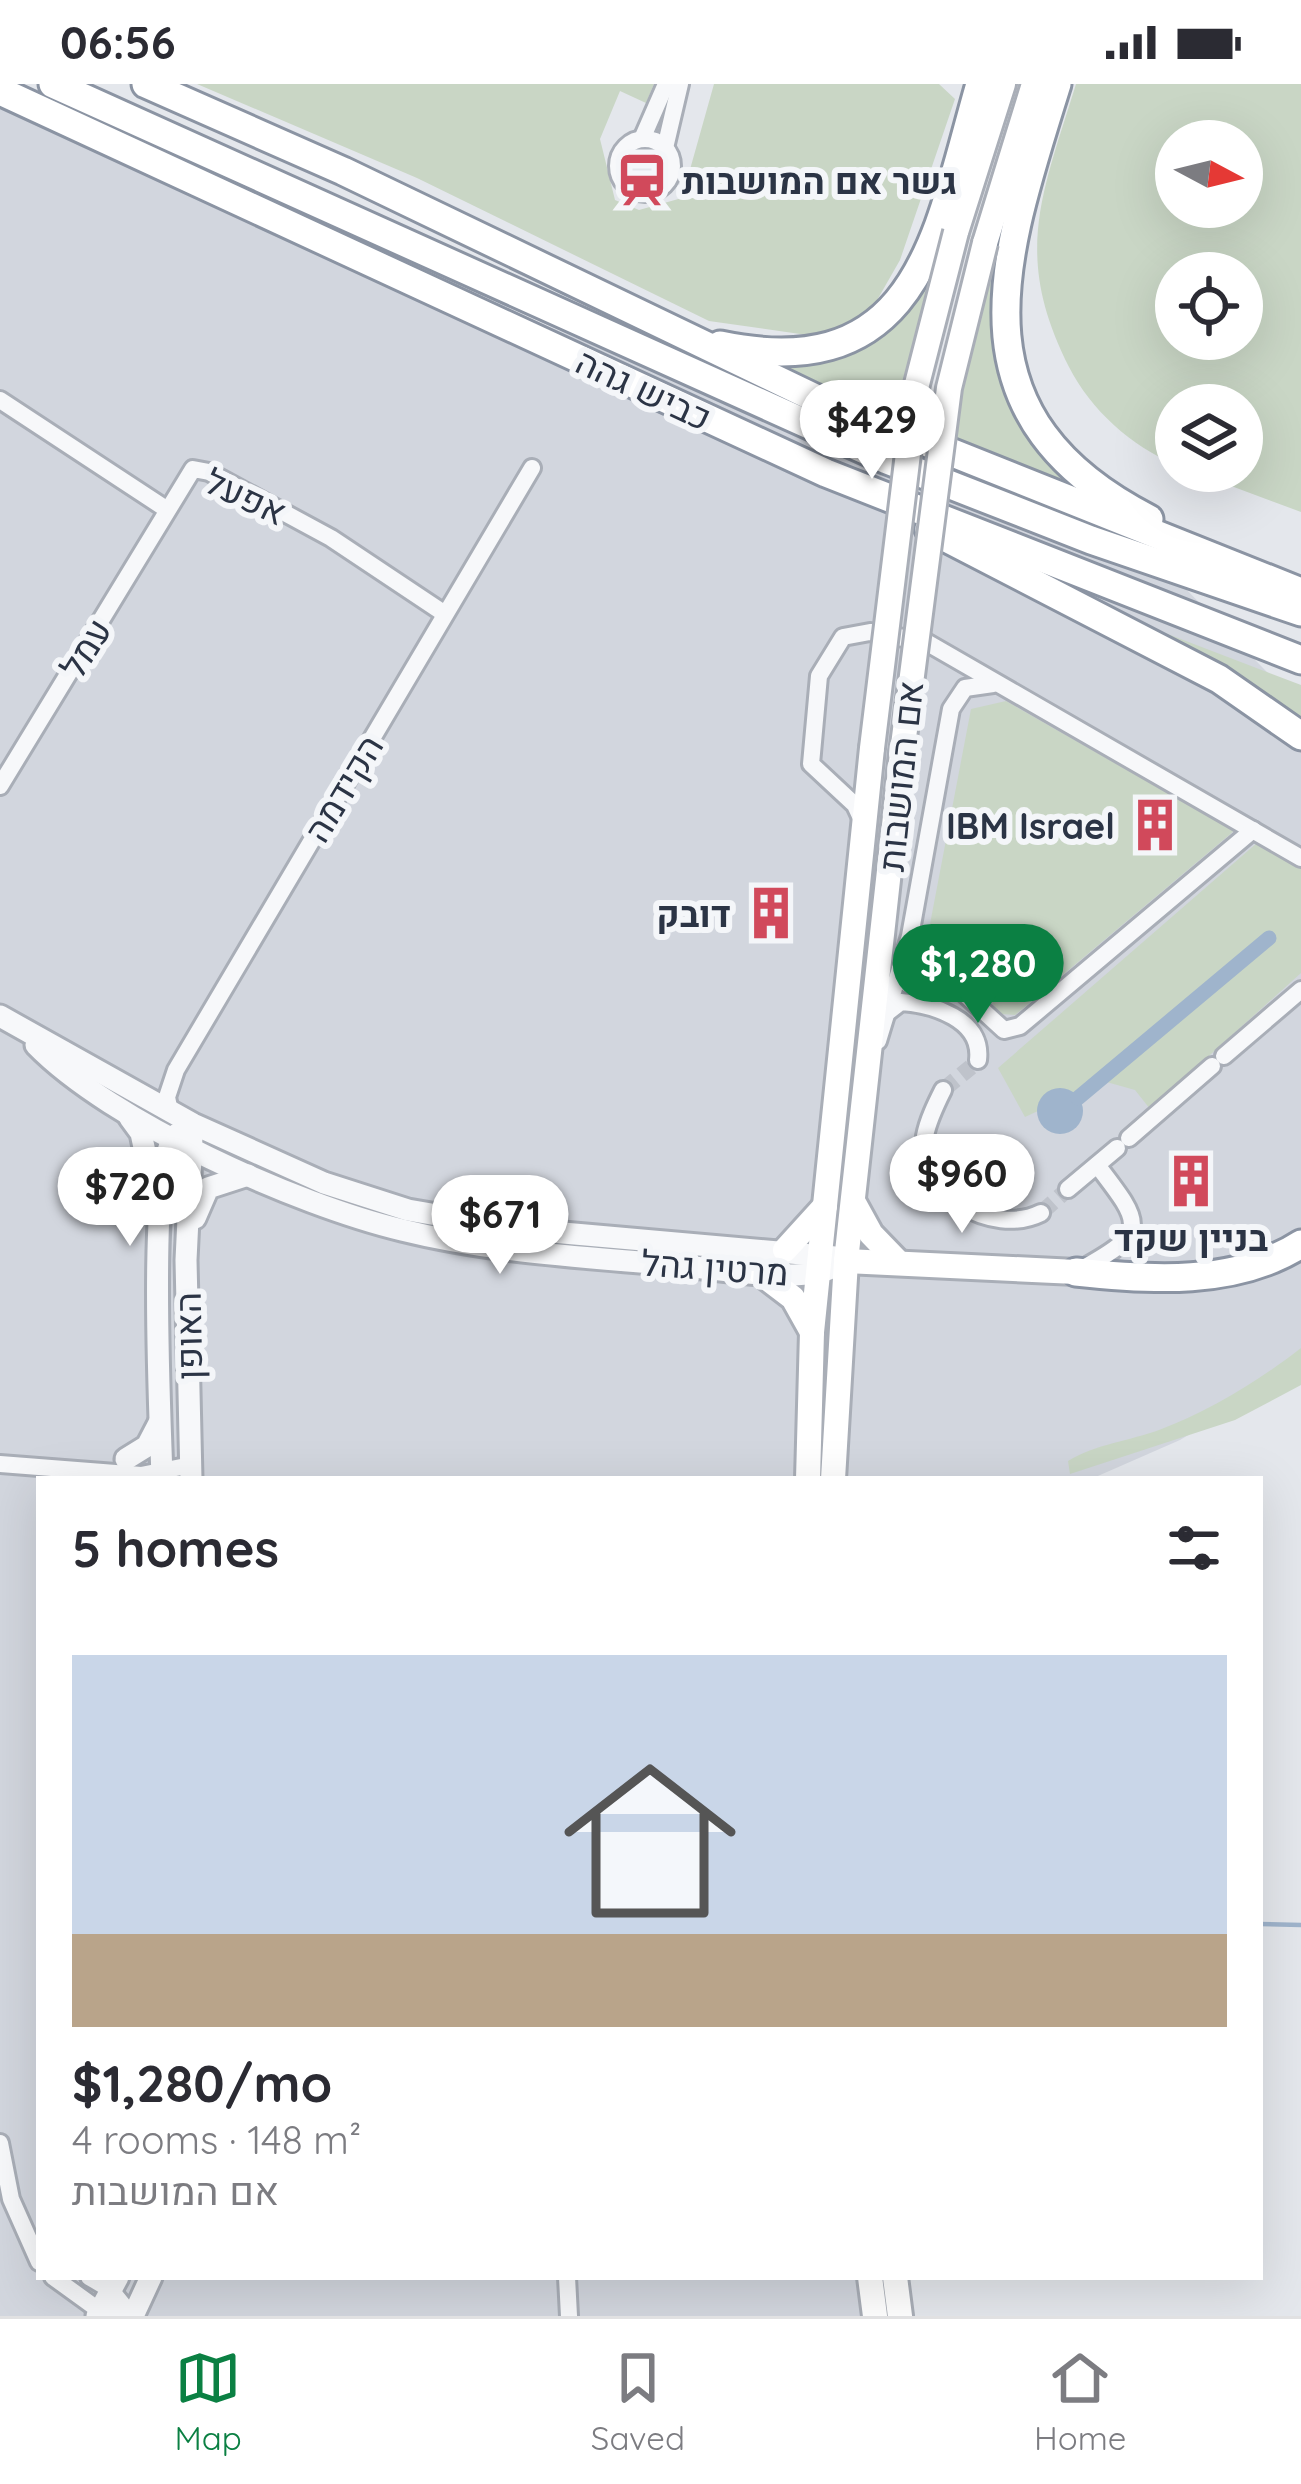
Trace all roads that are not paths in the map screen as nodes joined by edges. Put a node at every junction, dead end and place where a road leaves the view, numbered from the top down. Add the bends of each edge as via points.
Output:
1 (53, 84) edge
2 (146, 84) edge
3 (666, 84) edge
4 (680, 84) edge
5 (967, 84) edge
6 (980, 84) edge
7 (1003, 84) edge
8 (1034, 84) edge
9 (1057, 84) edge
10 (0, 92) edge
11 (0, 104) edge
12 (969, 122) junction
13 (101, 134) junction
14 (642, 139) junction
15 (665, 148) junction
16 (693, 339) junction
17 (0, 400) edge
18 (532, 468) dead end
19 (826, 472) junction
20 (166, 509) junction
21 (1265, 578) junction
22 (1301, 592) edge
23 (1301, 612) edge
24 (445, 614) junction
25 (1301, 659) edge
26 (958, 662) junction
27 (999, 685) junction
28 (951, 709) junction
29 (1301, 736) edge
30 (872, 754) junction
31 (830, 782) junction
32 (0, 786) edge
33 (865, 826) junction
34 (1253, 830) junction
35 (1301, 858) edge
36 (900, 969) junction
37 (1301, 990) edge
38 (0, 1016) edge
39 (885, 1018) junction
40 (1020, 1026) junction
41 (25, 1034) junction
42 (865, 1088) junction
43 (943, 1090) tunnel mouth
44 (126, 1112) junction
45 (170, 1112) junction
46 (193, 1124) junction
47 (168, 1139) junction
48 (192, 1148) junction
49 (1097, 1165) junction
50 (257, 1176) junction
51 (1068, 1189) tunnel mouth
52 (839, 1202) junction
53 (1041, 1213) tunnel mouth
54 (159, 1220) junction
55 (1301, 1244) edge
56 (785, 1250) junction
57 (186, 1260) junction
58 (846, 1261) junction
59 (820, 1263) junction
60 (899, 1263) junction
61 (758, 1272) junction
62 (1076, 1272) junction
63 (812, 1332) junction
64 (160, 1417) junction
65 (126, 1459) junction
66 (0, 1464) edge
67 (95, 1467) junction
68 (162, 1470) edge
69 (191, 1472) edge
70 (808, 1476) edge
71 (833, 1476) edge
72 (0, 2143) edge
73 (20, 2222) junction
74 (36, 2240) edge
75 (36, 2255) edge
76 (60, 2280) edge
77 (150, 2280) edge
78 (567, 2280) edge
79 (870, 2280) edge
80 (895, 2280) edge
81 (107, 2299) edge
82 (132, 2316) edge
83 (568, 2316) edge
84 (875, 2316) edge
85 (900, 2316) edge

1 - 23 highway, כביש גהה via 887,460
2 - 16 highway
3 - 14 street
4 - 15 street
5 - 12 street
6 - 12 highway
7 - 30 main road, אם המושבות, bridge via 916,388
8 - 42 main road, אם המושבות, bridge via 950,388
9 - 21 highway via 1013,228 1003,290 1019,385 1094,484
10 - 13 highway, כביש גהה
11 - 13 highway
12 - 16 highway via 928,249 879,323 816,351
13 - 19 highway, כביש גהה
14 - 15 street
14 - 15 street via 618,161 631,190 648,194 668,180
16 - 21 highway via 919,442
17 - 20 street, אפעל
18 - 24 street, הקידמה
19 - 25 highway, כביש גהה
19 - 29 highway via 1220,679
20 - 24 street, אפעל via 193,470 209,472 331,538
20 - 32 street, עמל
21 - 22 highway
24 - 45 street, הקידמה via 176,1070
26 - 27 street
26 - 28 street
26 - 31 street via 898,634 855,632 834,645 819,676 810,751 811,764
27 - 28 street via 965,688
27 - 34 street
28 - 36 street
30 - 31 street via 857,774
30 - 33 main road, אם המושבות
31 - 33 street
33 - 52 main road, אם המושבות
34 - 35 street
34 - 40 street
36 - 39 street
36 - 40 street via 913,986 967,992 1004,1030
37 - 49 street
38 - 41 street
39 - 40 street via 896,1003 940,1006 976,1040 975,1063
39 - 42 street
41 - 44 street, מרטין גהל
41 - 45 street, מרטין גהל
42 - 52 main road, אם המושבות
43 - 53 street via 924,1140 933,1171 956,1203 998,1220
44 - 47 street, מרטין גהל
44 - 54 street via 141,1133
45 - 46 street, מרטין גהל
46 - 47 street
46 - 48 street, האופן
46 - 56 street, מרטין גהל via 324,1183 408,1210 518,1229
47 - 48 street, מרטין גהל
47 - 54 street, האופן
48 - 50 street, מרטין גהל
48 - 57 street, האופן
49 - 51 street
49 - 62 street via 1134,1213 1136,1229
50 - 57 street via 208,1188
50 - 61 street, מרטין גהל via 422,1234 516,1251
52 - 56 main road
52 - 58 main road, אם המושבות
52 - 59 main road, אם המושבות
52 - 60 main road
54 - 64 street, האופן
55 - 62 highway via 1221,1272
56 - 59 street, מרטין גהל
57 - 69 street, האופן
58 - 59 street, מרטין גהל
58 - 60 main road, מרטין גהל
58 - 71 main road, אם המושבות
59 - 61 street, מרטין גהל
59 - 63 main road, אם המושבות
60 - 62 main road, מרטין גהל
61 - 63 main road via 793,1298
63 - 70 main road, אם המושבות
64 - 65 street via 150,1442
64 - 68 street, האופן
65 - 67 street
65 - 68 street
66 - 67 street
67 - 68 street
68 - 69 street
72 - 73 street
73 - 74 street
73 - 75 street
76 - 81 street
77 - 82 street
78 - 83 street
79 - 84 main road
80 - 85 main road
81 - 82 street

